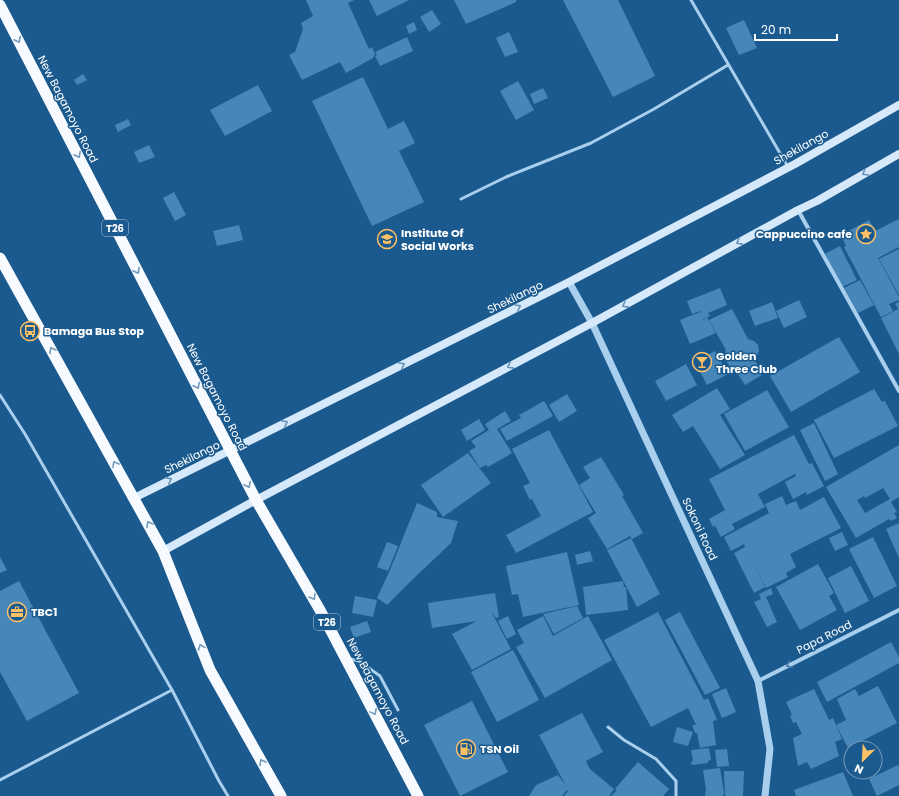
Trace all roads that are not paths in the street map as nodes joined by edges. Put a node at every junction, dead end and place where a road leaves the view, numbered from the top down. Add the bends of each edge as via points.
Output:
1 (691, 0) edge
2 (0, 5) edge
3 (728, 65) junction
4 (899, 105) edge
5 (899, 154) edge
6 (788, 167) junction
7 (461, 199) dead end
8 (798, 210) junction
9 (0, 258) edge
10 (569, 282) junction
11 (592, 323) junction
12 (899, 391) edge
13 (0, 395) edge
14 (230, 450) junction
15 (134, 498) junction
16 (256, 500) junction
17 (163, 551) junction
18 (899, 610) edge
19 (346, 658) junction
20 (758, 681) junction
21 (172, 690) junction
22 (398, 710) dead end
23 (608, 727) dead end
24 (0, 780) edge
25 (228, 796) edge
26 (281, 796) edge
27 (418, 796) edge
28 (676, 796) edge
29 (765, 796) edge

1 - 3 lane
2 -> 14 highway, New Bagamoyo Road / T26
3 - 6 lane
3 - 7 lane via 591,143 506,177
4 - 6 main road, Shekilango
5 -> 8 main road
6 - 10 main road, Shekilango
8 -> 11 main road
8 - 12 street
15 -> 9 highway
10 - 11 street, Sokoni Road
14 -> 10 main road, Shekilango
11 -> 16 main road
11 - 20 street, Sokoni Road
13 - 21 lane
15 -> 14 main road, Shekilango
14 -> 16 highway, New Bagamoyo Road / T26
17 -> 15 highway
16 - 17 main road
16 -> 19 highway, New Bagamoyo Road / T26
26 -> 17 highway via 210,670
18 -> 20 street, Papa Road
19 - 22 lane via 359,661 380,676
19 -> 27 highway, New Bagamoyo Road / T26
20 - 29 street, Sokoni Road via 770,749
21 - 24 lane
21 - 25 lane
23 - 28 lane via 656,760 676,781

